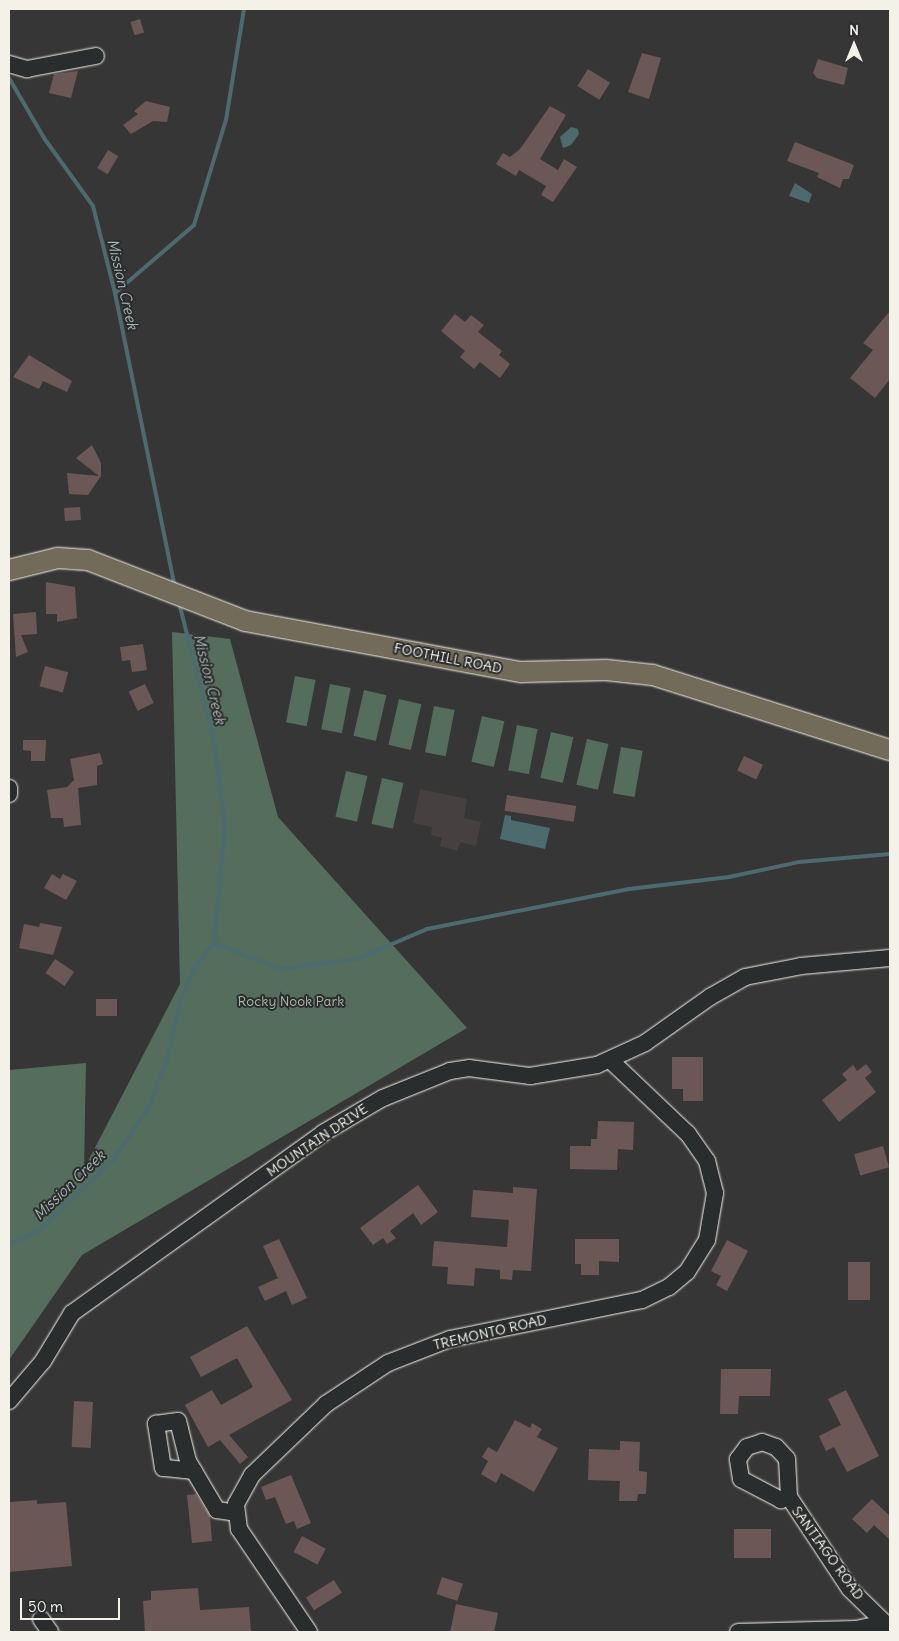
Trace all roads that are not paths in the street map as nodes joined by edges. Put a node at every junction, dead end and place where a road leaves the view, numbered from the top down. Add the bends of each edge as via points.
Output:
1 (96, 56) dead end
2 (9, 64) edge
3 (9, 570) edge
4 (890, 750) edge
5 (9, 788) edge
6 (9, 794) edge
7 (890, 958) edge
8 (610, 1060) junction
9 (9, 1401) edge
10 (194, 1471) dead end
11 (788, 1497) dead end
12 (236, 1513) junction
13 (887, 1626) edge
14 (309, 1632) edge
15 (738, 1632) edge

1 - 2 street via 27,69
3 - 4 main road, FOOTHILL ROAD via 58,558 88,560 246,621 521,672 606,670 653,675
5 - 6 street
7 - 8 street, MOUNTAIN DRIVE via 801,966 745,977 710,997 645,1043
8 - 9 street, MOUNTAIN DRIVE via 552,1075 530,1076 469,1068 450,1071 356,1112 72,1313 43,1361
8 - 12 street, TREMONTO ROAD via 694,1141 713,1178 712,1226 687,1272 669,1287 642,1300 450,1339 388,1363 326,1404 252,1474 242,1488
10 - 12 street via 217,1510
11 - 13 street, SANTIAGO ROAD via 850,1589
12 - 14 street, TREMONTO ROAD via 242,1537
13 - 15 street

